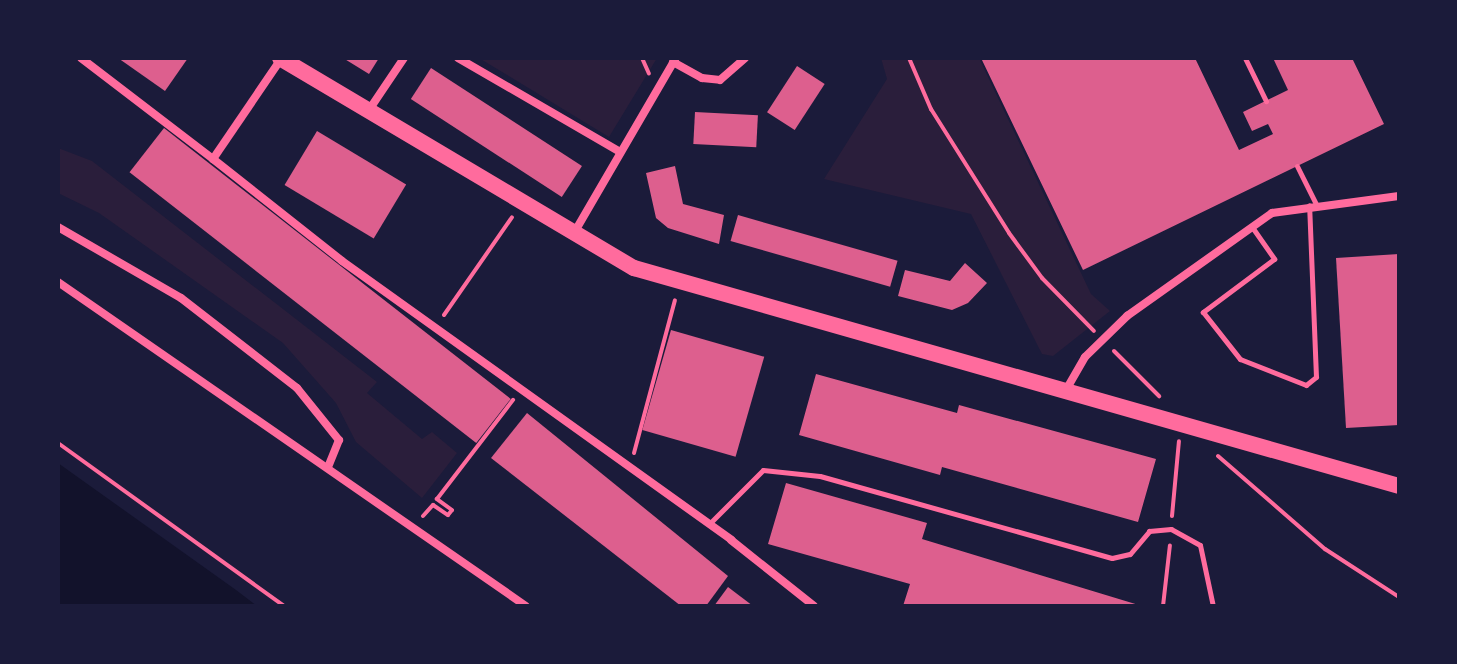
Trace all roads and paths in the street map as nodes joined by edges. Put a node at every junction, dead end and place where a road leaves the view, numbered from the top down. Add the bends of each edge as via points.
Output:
1 (81, 58) edge
2 (280, 58) edge
3 (404, 58) edge
4 (458, 58) edge
5 (745, 58) edge
6 (909, 58) edge
7 (1245, 58) edge
8 (674, 60) edge
9 (1266, 101) dead end
10 (369, 110) junction
11 (620, 152) junction
12 (213, 159) junction
13 (1297, 166) dead end
14 (1399, 196) edge
15 (522, 203) junction
16 (1312, 204) junction
17 (1251, 225) junction
18 (58, 227) edge
19 (573, 234) junction
20 (58, 282) edge
21 (680, 282) junction
22 (436, 327) junction
23 (1095, 332) dead end
24 (1106, 343) dead end
25 (522, 389) junction
26 (1066, 390) junction
27 (1171, 408) dead end
28 (58, 443) edge
29 (1213, 451) dead end
30 (329, 465) junction
31 (631, 467) junction
32 (1399, 486) edge
33 (433, 505) dead end
34 (709, 524) junction
35 (1399, 597) edge
36 (284, 606) edge
37 (526, 606) edge
38 (814, 606) edge
39 (1213, 606) edge

1 - 12 street
2 - 10 main road
2 - 12 street
3 - 10 street
4 - 11 street
5 - 8 street via 720,80 702,78
6 - 23 path via 931,109 1042,278
7 - 9 lane
8 - 11 street
10 - 15 main road
11 - 19 street
12 - 22 street
13 - 16 lane
14 - 16 street
15 - 19 main road
15 - 22 path
16 - 17 street via 1282,209
16 - 17 lane via 1316,377 1306,385 1240,359 1203,312 1274,259
17 - 26 street via 1127,316 1085,357
18 - 30 street via 181,298 297,388 339,440
19 - 21 main road via 634,268
20 - 30 street
21 - 26 main road
21 - 31 path
22 - 25 street
24 - 27 path
25 - 31 street
25 - 33 path via 437,499 452,510 448,515
26 - 32 main road
28 - 36 path
29 - 35 path via 1325,549
30 - 37 street
31 - 34 street
34 - 38 street
34 - 39 lane via 763,470 820,476 1112,558 1130,554 1149,531 1171,529 1200,545

